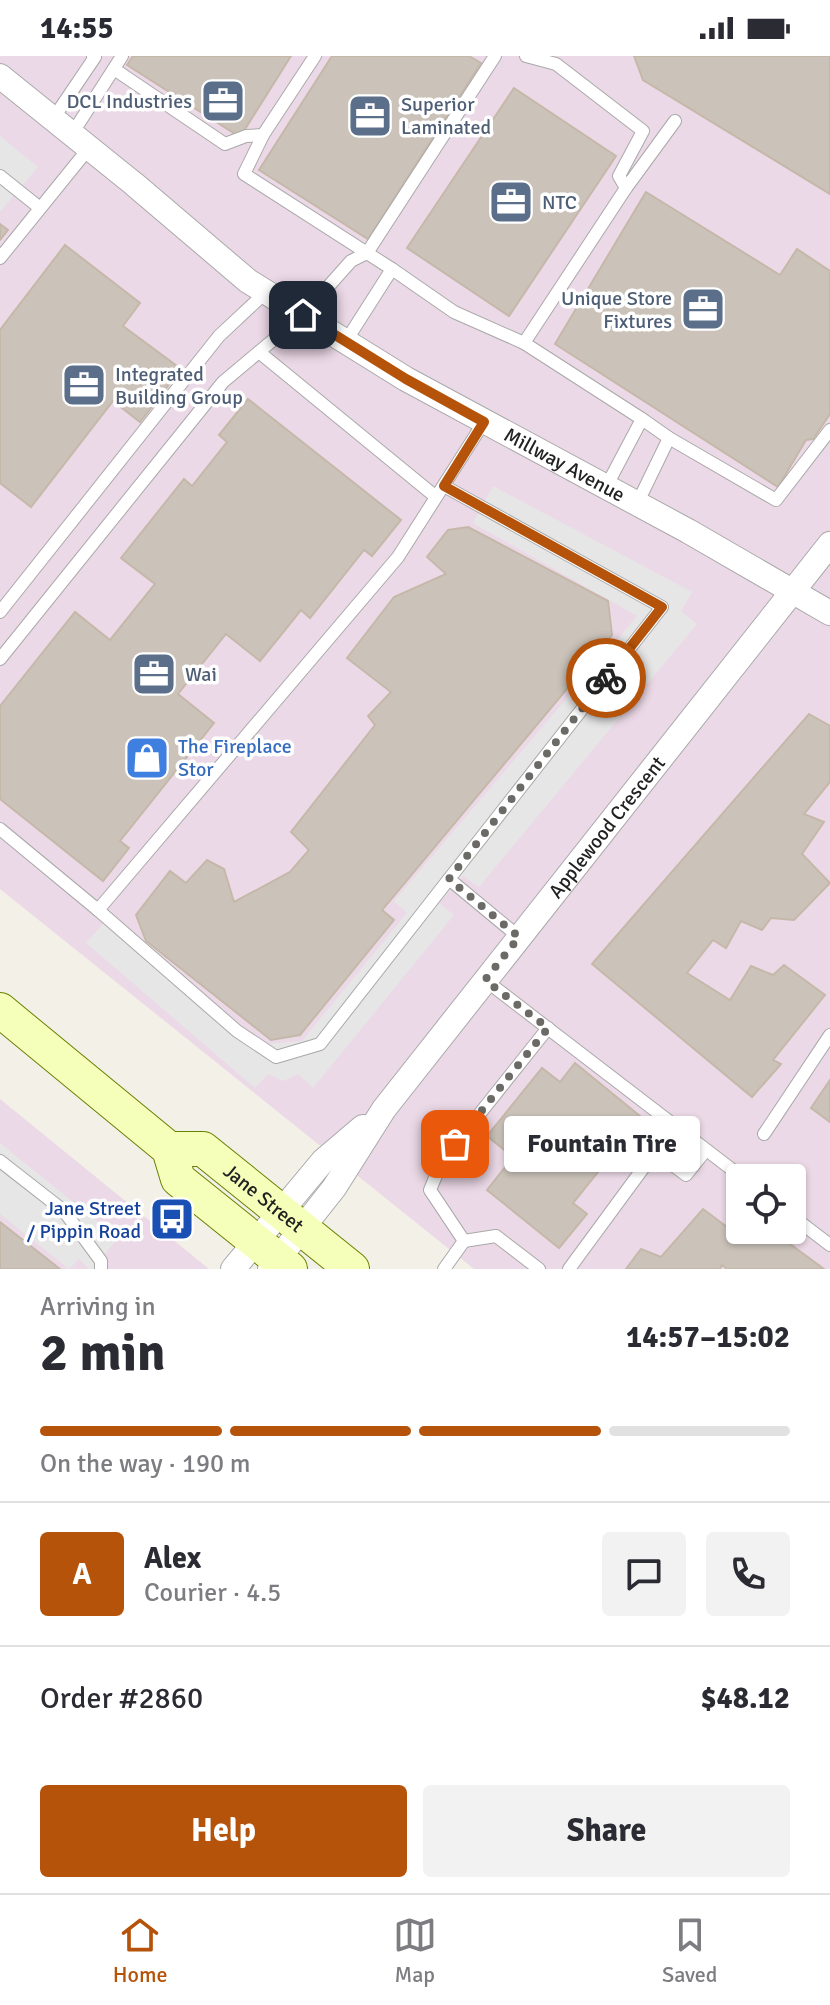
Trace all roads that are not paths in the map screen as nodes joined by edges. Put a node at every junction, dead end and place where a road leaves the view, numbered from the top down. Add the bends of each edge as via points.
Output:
1 (94, 56) edge
2 (122, 56) edge
3 (315, 56) edge
4 (495, 56) edge
5 (526, 56) edge
6 (114, 69) junction
7 (0, 76) edge
8 (675, 121) dead end
9 (71, 134) junction
10 (263, 135) junction
11 (0, 176) edge
12 (626, 188) junction
13 (40, 208) junction
14 (367, 253) junction
15 (0, 258) edge
16 (392, 269) junction
17 (266, 292) junction
18 (303, 315) junction
19 (346, 341) junction
20 (524, 343) junction
21 (259, 352) junction
22 (642, 419) junction
23 (484, 422) junction
24 (830, 430) edge
25 (669, 438) junction
26 (444, 486) junction
27 (606, 487) junction
28 (436, 497) junction
29 (637, 504) junction
30 (830, 544) edge
31 (791, 591) junction
32 (0, 612) edge
33 (830, 613) edge
34 (0, 659) edge
35 (0, 829) edge
36 (449, 879) junction
37 (98, 910) junction
38 (519, 937) junction
39 (485, 980) junction
40 (0, 1010) edge
41 (548, 1028) junction
42 (830, 1035) edge
43 (764, 1134) dead end
44 (169, 1149) junction
45 (706, 1150) junction
46 (0, 1161) edge
47 (726, 1165) edge
48 (292, 1220) junction
49 (806, 1227) edge
50 (464, 1241) junction
51 (830, 1245) edge
52 (274, 1259) edge
53 (101, 1269) edge
54 (233, 1269) edge
55 (352, 1269) edge
56 (444, 1269) edge
57 (539, 1269) edge
58 (569, 1269) edge

1 - 9 lane
2 - 6 lane
3 - 10 lane
4 - 14 lane
5 - 12 lane via 556,64 643,131 619,176
6 - 9 lane
6 - 10 lane via 225,144
7 - 9 street, Millway Avenue
8 - 12 lane
9 - 13 lane
9 - 17 street, Millway Avenue
10 - 14 lane via 244,174
11 - 13 lane
12 - 20 lane
13 - 15 lane
14 - 16 lane
14 - 18 lane via 351,261
16 - 19 lane
16 - 20 lane via 454,312
17 - 18 street, Millway Avenue
17 - 32 lane via 219,336
18 - 19 street, Millway Avenue
18 - 21 lane
19 - 23 street, Millway Avenue
20 - 22 lane
21 - 28 lane
21 - 34 lane via 223,382
22 - 25 lane
22 - 27 lane
23 - 26 lane
23 - 27 street, Millway Avenue
24 - 25 lane via 776,500
25 - 29 lane
26 - 28 lane
26 - 36 lane via 662,607
27 - 29 street, Millway Avenue
28 - 37 lane via 398,557
29 - 31 street, Millway Avenue
30 - 31 street, Applewood Crescent
31 - 33 street, Millway Avenue
31 - 38 street, Applewood Crescent
35 - 37 lane
36 - 37 lane via 320,1044 276,1057 237,1031
36 - 38 lane
38 - 39 street, Applewood Crescent
39 - 41 lane
39 - 48 street, Applewood Crescent via 384,1109 334,1188
40 - 44 main road, Jane Street
41 - 45 lane
41 - 50 lane via 442,1161 430,1190
42 - 43 lane
44 - 48 main road, Jane Street via 203,1149
44 - 52 main road, Jane Street via 178,1179
45 - 47 lane
45 - 58 lane via 686,1175 655,1152
46 - 53 lane via 64,1211 101,1261
48 - 52 street, Applewood Crescent
48 - 55 main road, Jane Street
49 - 51 lane
50 - 56 lane
50 - 57 lane via 496,1236
52 - 54 street, Applewood Crescent

